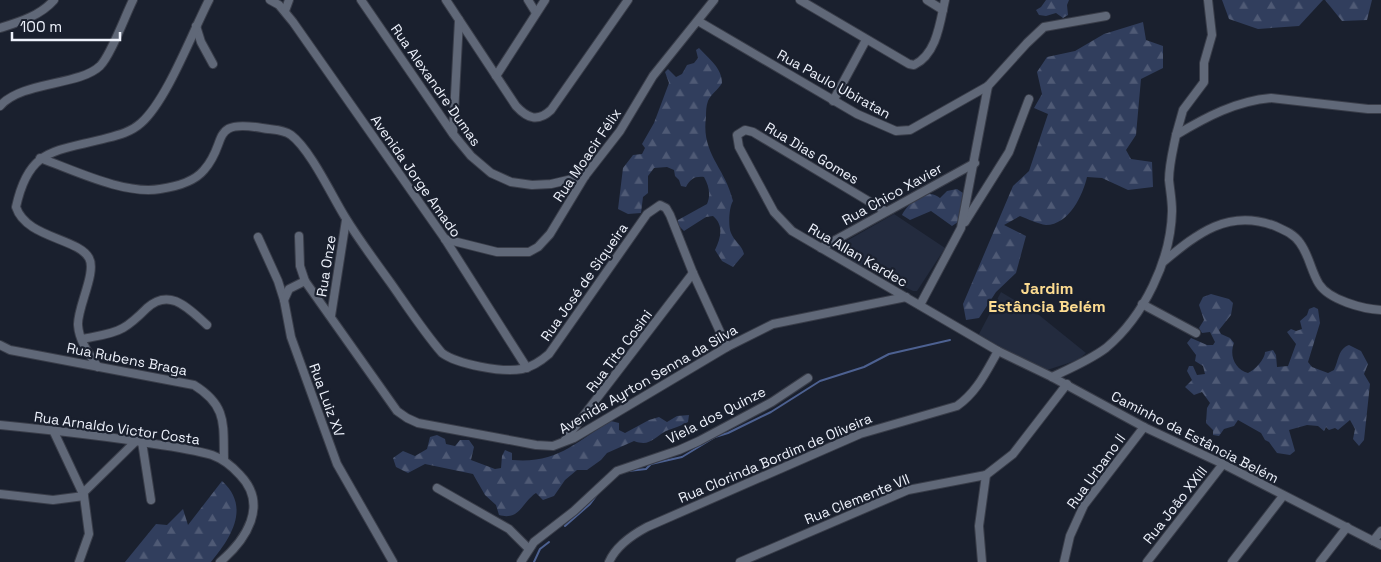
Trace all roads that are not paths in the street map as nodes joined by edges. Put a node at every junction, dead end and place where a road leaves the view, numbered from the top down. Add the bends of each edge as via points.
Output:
1 (54, 0) edge
2 (132, 0) edge
3 (208, 0) edge
4 (270, 0) edge
5 (289, 0) edge
6 (361, 0) edge
7 (446, 0) edge
8 (528, 0) edge
9 (545, 0) edge
10 (628, 0) edge
11 (714, 0) edge
12 (800, 0) edge
13 (927, 0) edge
14 (945, 0) edge
15 (1208, 0) edge
16 (943, 10) junction
17 (285, 11) junction
18 (536, 13) junction
19 (1106, 16) dead end
20 (459, 20) junction
21 (698, 21) junction
22 (196, 26) junction
23 (0, 28) edge
24 (866, 40) junction
25 (214, 64) dead end
26 (496, 76) junction
27 (988, 86) junction
28 (1029, 99) dead end
29 (833, 100) junction
30 (0, 106) edge
31 (1381, 109) edge
32 (453, 134) junction
33 (1176, 135) junction
34 (739, 147) joint
35 (40, 158) junction
36 (975, 162) junction
37 (585, 176) junction
38 (884, 211) junction
39 (346, 220) junction
40 (961, 228) junction
41 (299, 236) dead end
42 (258, 238) dead end
43 (445, 240) junction
44 (821, 248) junction
45 (1162, 263) junction
46 (693, 273) junction
47 (305, 281) junction
48 (906, 297) junction
49 (284, 300) junction
50 (1142, 304) junction
51 (920, 305) junction
52 (1380, 312) edge
53 (331, 316) junction
54 (207, 325) dead end
55 (1196, 333) dead end
56 (82, 340) junction
57 (0, 345) edge
58 (727, 348) junction
59 (998, 351) junction
60 (98, 367) junction
61 (527, 368) junction
62 (1052, 377) junction
63 (808, 378) dead end
64 (1067, 384) junction
65 (0, 425) edge
66 (1144, 427) junction
67 (53, 430) junction
68 (139, 442) junction
69 (564, 443) junction
70 (224, 460) junction
71 (1223, 464) junction
72 (986, 475) junction
73 (437, 488) dead end
74 (0, 494) edge
75 (83, 495) junction
76 (1283, 496) junction
77 (150, 500) dead end
78 (1346, 527) junction
79 (1381, 531) edge
80 (1373, 541) junction
81 (1381, 545) edge
82 (528, 548) junction
83 (743, 561) edge
84 (79, 562) edge
85 (220, 562) edge
86 (393, 562) edge
87 (521, 562) edge
88 (609, 562) edge
89 (982, 562) edge
90 (1064, 562) edge
91 (1147, 562) edge
92 (1232, 562) edge
93 (1320, 562) edge

1 - 23 street via 27,19
2 - 30 street via 100,66 82,75 17,94
3 - 22 street
4 - 17 street, Avenida Jorge Amado
5 - 17 street
6 - 32 street, Rua Alexandre Dumas
7 - 20 street
8 - 18 street
9 - 18 street
10 - 26 street via 545,115 531,118 523,114
11 - 21 street, Rua Moacir Félix
12 - 24 street
13 - 16 street
14 - 16 street
15 - 33 street via 1212,35 1204,63 1204,82 1183,110
16 - 24 street via 932,47 919,62 909,64
17 - 43 street, Avenida Jorge Amado
18 - 26 street
19 - 27 street via 1044,27
20 - 26 street
20 - 32 street
21 - 29 street, Rua Paulo Ubiratan
21 - 37 street, Rua Moacir Félix via 653,76 620,131
22 - 25 street via 200,42
22 - 35 street via 163,92 140,123 122,134
24 - 29 street
27 - 29 street, Rua Paulo Ubiratan via 910,130 896,131 883,127
27 - 36 street
28 - 40 street via 1009,152
31 - 33 street via 1271,98 1238,104
32 - 37 street, Rua Alexandre Dumas via 484,168 511,182 551,184
33 - 45 street via 1170,163 1170,234
34 - 38 street, Rua Dias Gomes via 737,135 745,130 753,132
34 - 44 street, Rua Allan Kardec via 782,223
35 - 39 street via 108,182 148,190 161,189 186,182 204,170 218,141 230,128 238,125 282,131 298,142
35 - 56 street via 19,191 16,207 23,220 90,259 78,326
36 - 38 street, Rua Chico Xavier
36 - 40 street
37 - 43 street, Rua Moacir Félix via 550,234 529,252 497,252
38 - 44 street, Rua Chico Xavier
39 - 53 street, Rua Onze
39 - 61 street, Rua José de Siqueira via 442,353 450,359 498,369
40 - 51 street
41 - 47 street, Avenida Ayrton Senna da Silva via 300,266
42 - 49 street, Rua Luiz XV
43 - 61 street, Avenida Jorge Amado
44 - 48 street, Rua Allan Kardec
45 - 50 street
45 - 52 street via 1212,227 1262,221 1294,236 1323,289 1348,302
46 - 58 street, Rua José de Siqueira
46 - 61 street, Rua José de Siqueira via 666,208 655,207 549,354
46 - 69 street, Rua Tito Cosini
47 - 49 street via 289,289
47 - 53 street, Avenida Ayrton Senna da Silva
48 - 51 street, Rua Allan Kardec
48 - 58 street, Avenida Ayrton Senna da Silva via 773,324
49 - 86 street, Rua Luiz XV via 291,337 337,464
50 - 55 street
50 - 62 street via 1128,327 1106,348
51 - 59 street, Rua Allan Kardec
53 - 69 street, Avenida Ayrton Senna da Silva via 387,398 407,418 418,423 536,445
54 - 56 street via 182,303 162,299 124,328
56 - 60 street
57 - 60 street, Rua Rubens Braga via 10,350
58 - 69 street, Avenida Ayrton Senna da Silva
59 - 62 street, Caminho da Estância Belém
59 - 88 street, Rua Clorinda Bordim de Oliveira via 977,388 957,406 860,434 656,523 634,534
60 - 70 street, Rua Rubens Braga via 194,385 209,394 222,416
62 - 64 street, Caminho da Estância Belém
63 - 82 street, Viela dos Quinze via 759,409 679,450 616,471
64 - 66 street, Caminho da Estância Belém
64 - 72 street, Rua Clemente VII via 1012,454
65 - 67 street, Rua Arnaldo Victor Costa
66 - 71 street, Caminho da Estância Belém
66 - 90 street, Rua Urbano II via 1084,505 1070,536
67 - 68 street, Rua Arnaldo Victor Costa
67 - 75 street
68 - 70 street, Rua Arnaldo Victor Costa
68 - 75 street
68 - 77 street
70 - 85 street, Rua Arnaldo Victor Costa via 244,479 254,501 252,519 245,536
71 - 76 street, Caminho da Estância Belém
71 - 91 street, Rua João XXIII
72 - 83 street, Rua Clemente VII via 908,490
72 - 89 street via 979,526
73 - 82 street via 509,529
74 - 75 street via 53,500
75 - 84 street via 89,534
76 - 78 street, Caminho da Estância Belém
76 - 92 street
78 - 80 street, Caminho da Estância Belém
78 - 93 street
79 - 80 street
80 - 81 street, Caminho da Estância Belém
82 - 87 street, Viela dos Quinze

